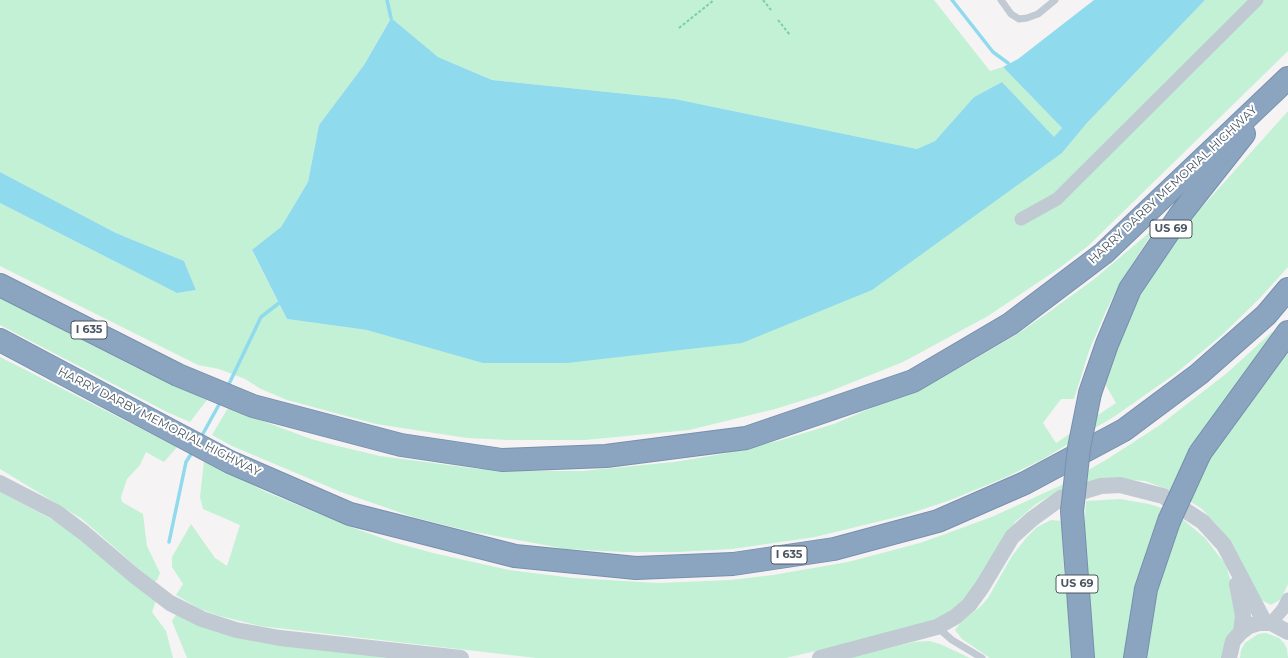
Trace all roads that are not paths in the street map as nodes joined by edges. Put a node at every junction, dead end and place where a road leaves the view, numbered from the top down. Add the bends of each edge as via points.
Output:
1 (1001, 0) edge
2 (1056, 0) edge
3 (1257, 0) edge
4 (1285, 81) edge
5 (1021, 219) dead end
6 (0, 286) edge
7 (1288, 289) edge
8 (1288, 332) edge
9 (0, 340) edge
10 (0, 483) edge
11 (1235, 565) junction
12 (1288, 600) edge
13 (1268, 623) junction
14 (937, 627) junction
15 (1241, 632) junction
16 (1288, 632) edge
17 (461, 658) edge
18 (820, 658) edge
19 (982, 658) edge
20 (1083, 658) edge
21 (1136, 658) edge
22 (1229, 658) edge

1 - 2 lane via 1011,14 1019,19 1038,14
3 - 5 street via 1058,199
4 - 6 highway, HARRY DARBY MEMORIAL HIGHWAY / I 635 via 1104,253 1010,324 913,381 746,438 606,456 502,460 400,445 253,406 178,375
4 - 20 highway, US 69, bridge via 1180,216 1130,289 1107,344 1090,393 1079,448 1072,510
7 - 9 highway, HARRY DARBY MEMORIAL HIGHWAY / I 635 via 1266,315 1199,374 1124,430 1025,483 938,521 834,549 733,564 636,568 516,556 350,514 230,462
8 - 21 highway, bridge via 1200,453 1169,521 1146,589
10 - 17 street via 56,512 170,603 202,619 236,630 280,638
11 - 13 street
11 - 14 street via 1224,546 1203,522 1163,496 1120,485 1101,486 1061,498 1032,519 1012,537 969,605
11 - 15 street via 1243,616
12 - 13 street via 1283,609
13 - 15 street via 1249,626
13 - 16 street
14 - 18 street
14 - 19 lane via 952,640
15 - 22 street via 1233,641

